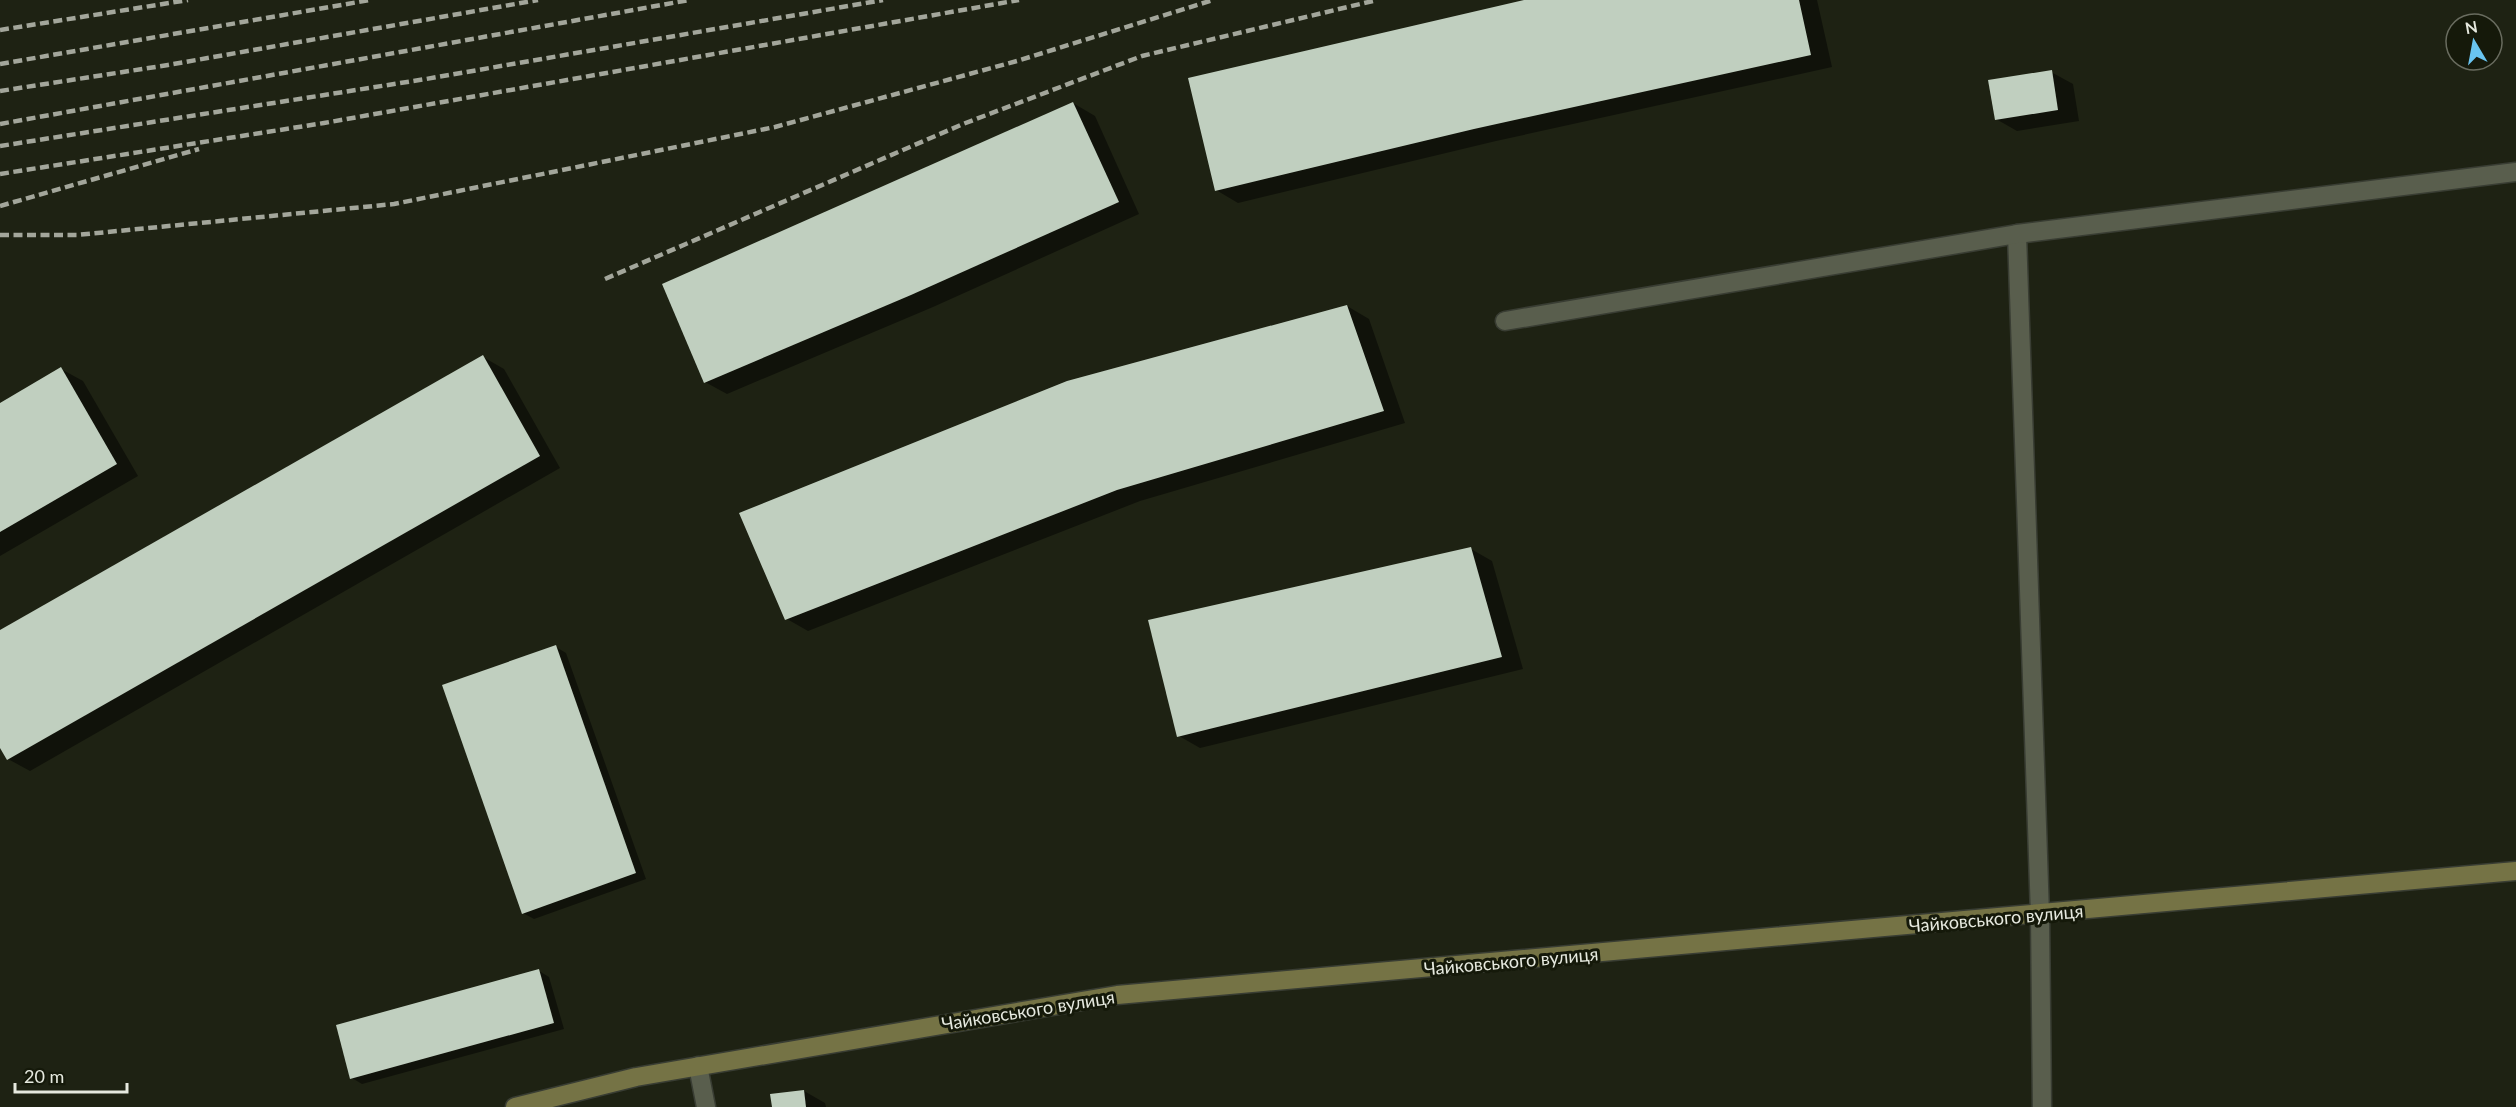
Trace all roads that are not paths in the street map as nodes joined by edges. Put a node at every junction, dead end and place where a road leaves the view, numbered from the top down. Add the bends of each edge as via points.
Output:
1 (2516, 172) edge
2 (2017, 234) junction
3 (1505, 321) dead end
4 (2516, 871) edge
5 (2040, 915) junction
6 (698, 1066) junction
7 (515, 1107) edge
8 (706, 1107) edge
9 (2042, 1107) edge

1 - 2 street
2 - 3 street
2 - 5 street
4 - 5 main road, Чайковського вулиця
5 - 6 main road, Чайковського вулиця via 1117,995
5 - 9 street
6 - 7 main road, Чайковського вулиця
6 - 8 street

